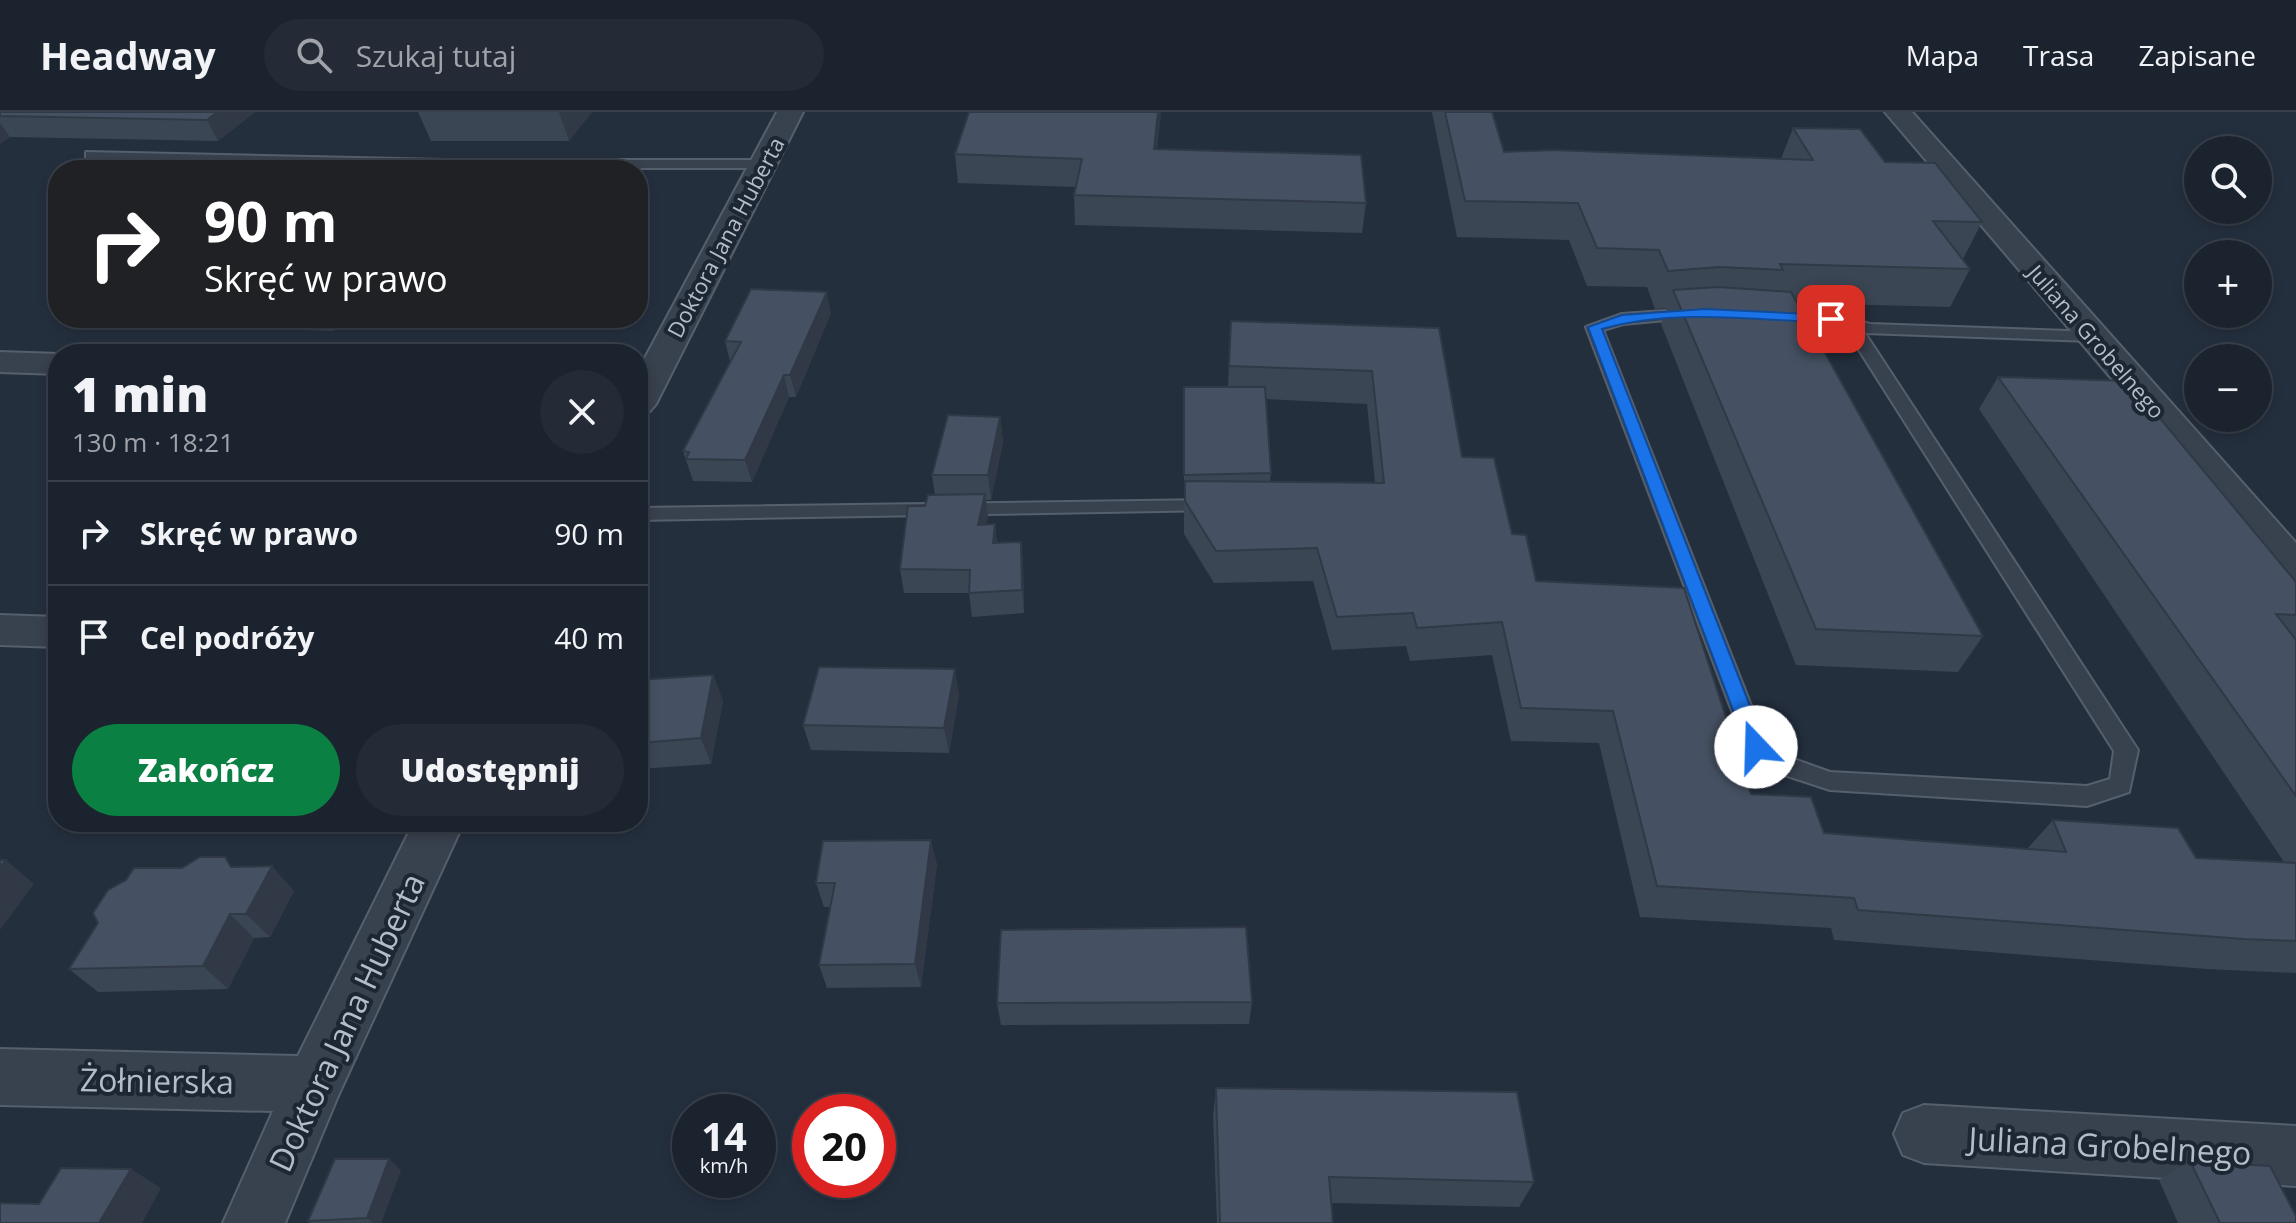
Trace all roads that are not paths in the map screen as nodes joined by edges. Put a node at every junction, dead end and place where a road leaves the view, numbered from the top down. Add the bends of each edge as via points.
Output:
1 (790, 112) edge
2 (1879, 112) edge
3 (1899, 112) edge
4 (91, 155) dead end
5 (287, 160) edge
6 (648, 164) edge
7 (763, 164) junction
8 (1720, 314) edge
9 (1752, 315) edge
10 (1851, 324) junction
11 (2092, 336) junction
12 (0, 362) edge
13 (48, 364) edge
14 (648, 377) edge
15 (1237, 506) edge
16 (648, 514) edge
17 (2296, 569) edge
18 (0, 630) edge
19 (48, 632) edge
20 (434, 832) edge
21 (0, 1077) edge
22 (314, 1084) junction
23 (1924, 1134) dead end
24 (2296, 1156) edge
25 (254, 1223) edge

1 - 7 street, Doktora Jana Huberta
2 - 3 lane
3 - 11 street, Juliana Grobelnego
4 - 5 lane
6 - 7 lane
7 - 14 street, Doktora Jana Huberta
8 - 10 lane via 1622,319 1594,327 1756,747 1783,765 1830,781 2087,796 2121,785 2126,750
9 - 10 lane
10 - 11 lane
11 - 17 street, Juliana Grobelnego
12 - 13 street
15 - 16 lane
18 - 19 street
20 - 22 street, Doktora Jana Huberta
21 - 22 street, Żołnierska
22 - 25 street, Doktora Jana Huberta
23 - 24 street, Juliana Grobelnego

